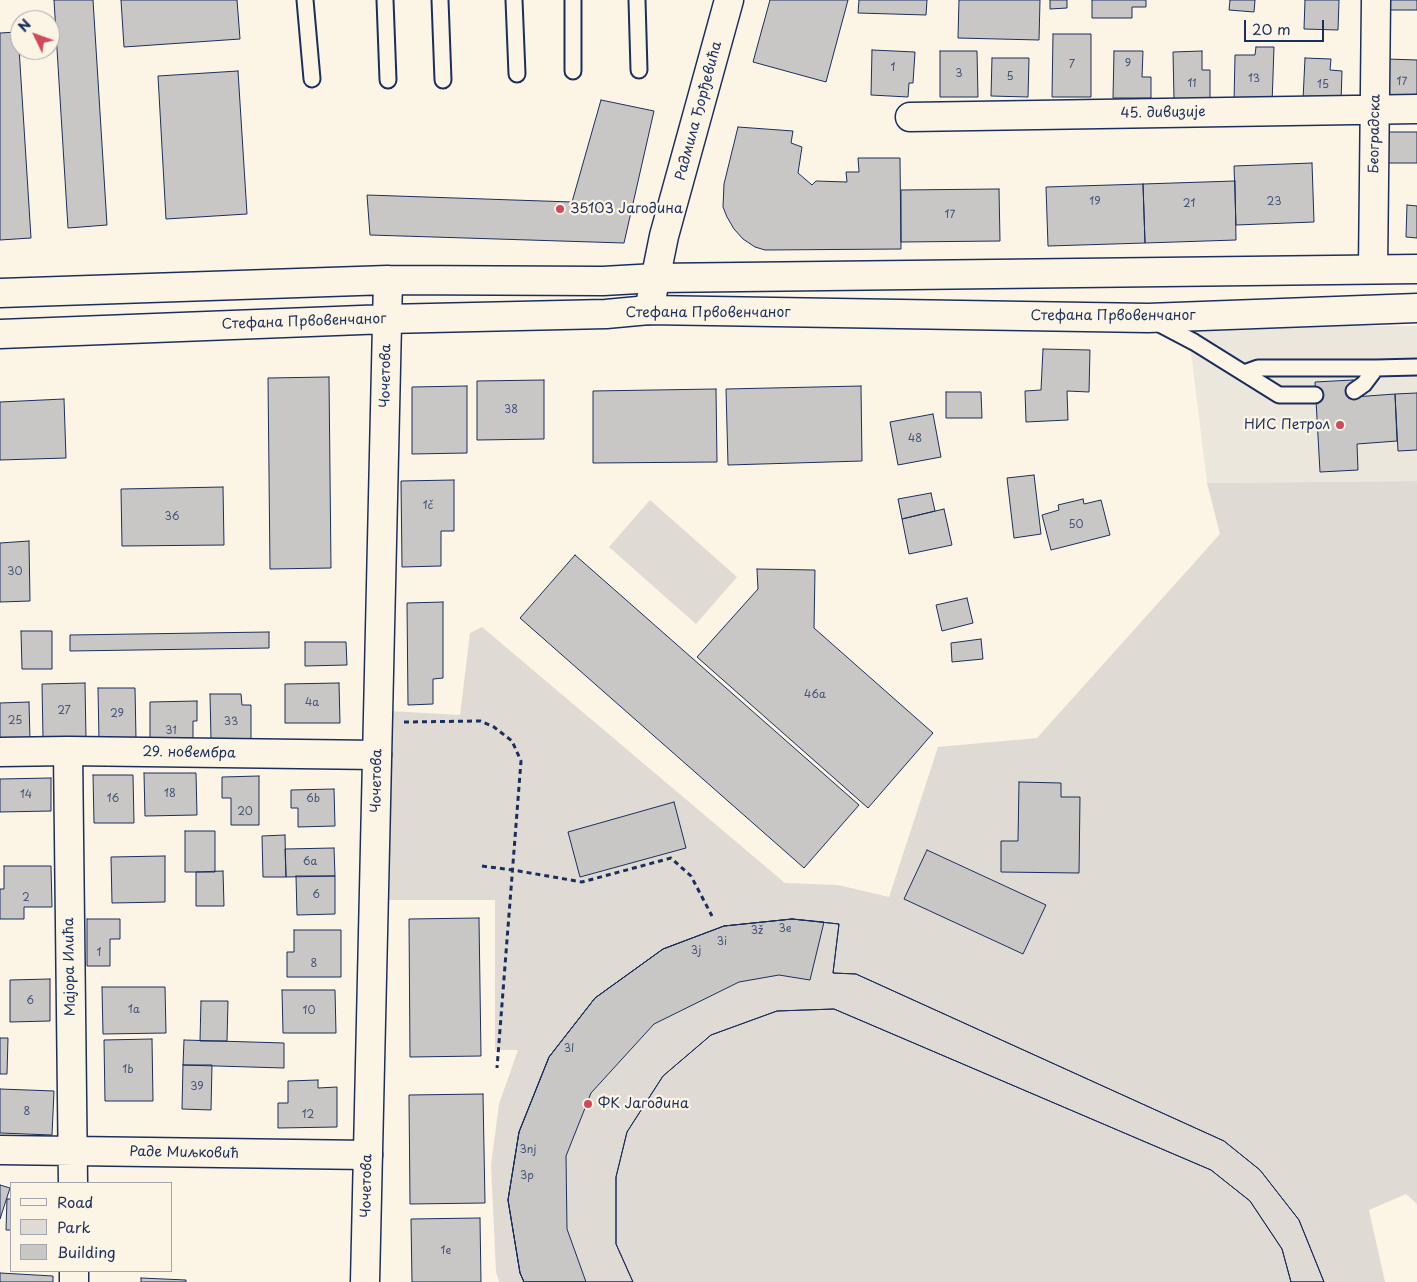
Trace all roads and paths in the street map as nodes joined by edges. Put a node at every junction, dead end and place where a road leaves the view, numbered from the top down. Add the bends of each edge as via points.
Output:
1 (305, 0) edge
2 (385, 0) edge
3 (440, 0) edge
4 (514, 0) edge
5 (573, 0) edge
6 (637, 0) edge
7 (729, 0) edge
8 (1376, 0) edge
9 (639, 70) dead end
10 (573, 71) dead end
11 (517, 74) dead end
12 (312, 79) dead end
13 (388, 80) dead end
14 (443, 80) dead end
15 (1417, 108) edge
16 (1376, 109) junction
17 (910, 117) dead end
18 (1373, 269) junction
19 (1417, 269) edge
20 (656, 278) junction
21 (388, 280) junction
22 (0, 292) edge
23 (1417, 308) edge
24 (649, 310) junction
25 (1148, 318) junction
26 (387, 319) junction
27 (0, 334) edge
28 (1417, 367) edge
29 (1376, 368) junction
30 (1244, 373) junction
31 (1354, 391) dead end
32 (1315, 395) dead end
33 (378, 723) junction
34 (68, 751) junction
35 (0, 752) edge
36 (377, 754) junction
37 (482, 866) dead end
38 (513, 870) junction
39 (712, 916) dead end
40 (497, 1068) dead end
41 (0, 1150) edge
42 (72, 1152) junction
43 (368, 1155) junction
44 (73, 1182) edge
45 (365, 1282) edge

1 - 12 lane
2 - 13 lane
3 - 14 lane
4 - 11 lane
5 - 10 lane
6 - 9 lane
7 - 20 street, Радмила Ђорђевића via 664,236
8 - 16 street, Београдска
15 - 16 street, 45. дивизије
16 - 17 street, 45. дивизије
16 - 18 street, Београдска
18 - 19 street
18 - 20 street
20 - 21 street via 603,281
20 - 24 street, Радмила Ђорђевића
21 - 22 street
21 - 26 street, Чочетова
23 - 25 street, Стефана Првовенчаног
24 - 25 street, Стефана Првовенчаног
24 - 26 street, Стефана Првовенчаног
25 - 30 lane
26 - 27 street, Стефана Првовенчаног
26 - 33 street, Чочетова
28 - 29 lane
29 - 30 lane via 1258,368
29 - 31 lane
30 - 32 lane via 1280,394
33 - 36 street, Чочетова
33 - 38 path via 480,721 512,741 521,761
34 - 35 street, 29. новембра
34 - 36 street, 29. новембра
34 - 42 street, Мајора Илића
36 - 43 street, Чочетова
37 - 38 path
38 - 39 path via 582,882 671,858 691,876
38 - 40 path
41 - 42 street, Раде Миљковић
42 - 43 street, Раде Миљковић
42 - 44 street, Мајора Илића
43 - 45 street, Чочетова

